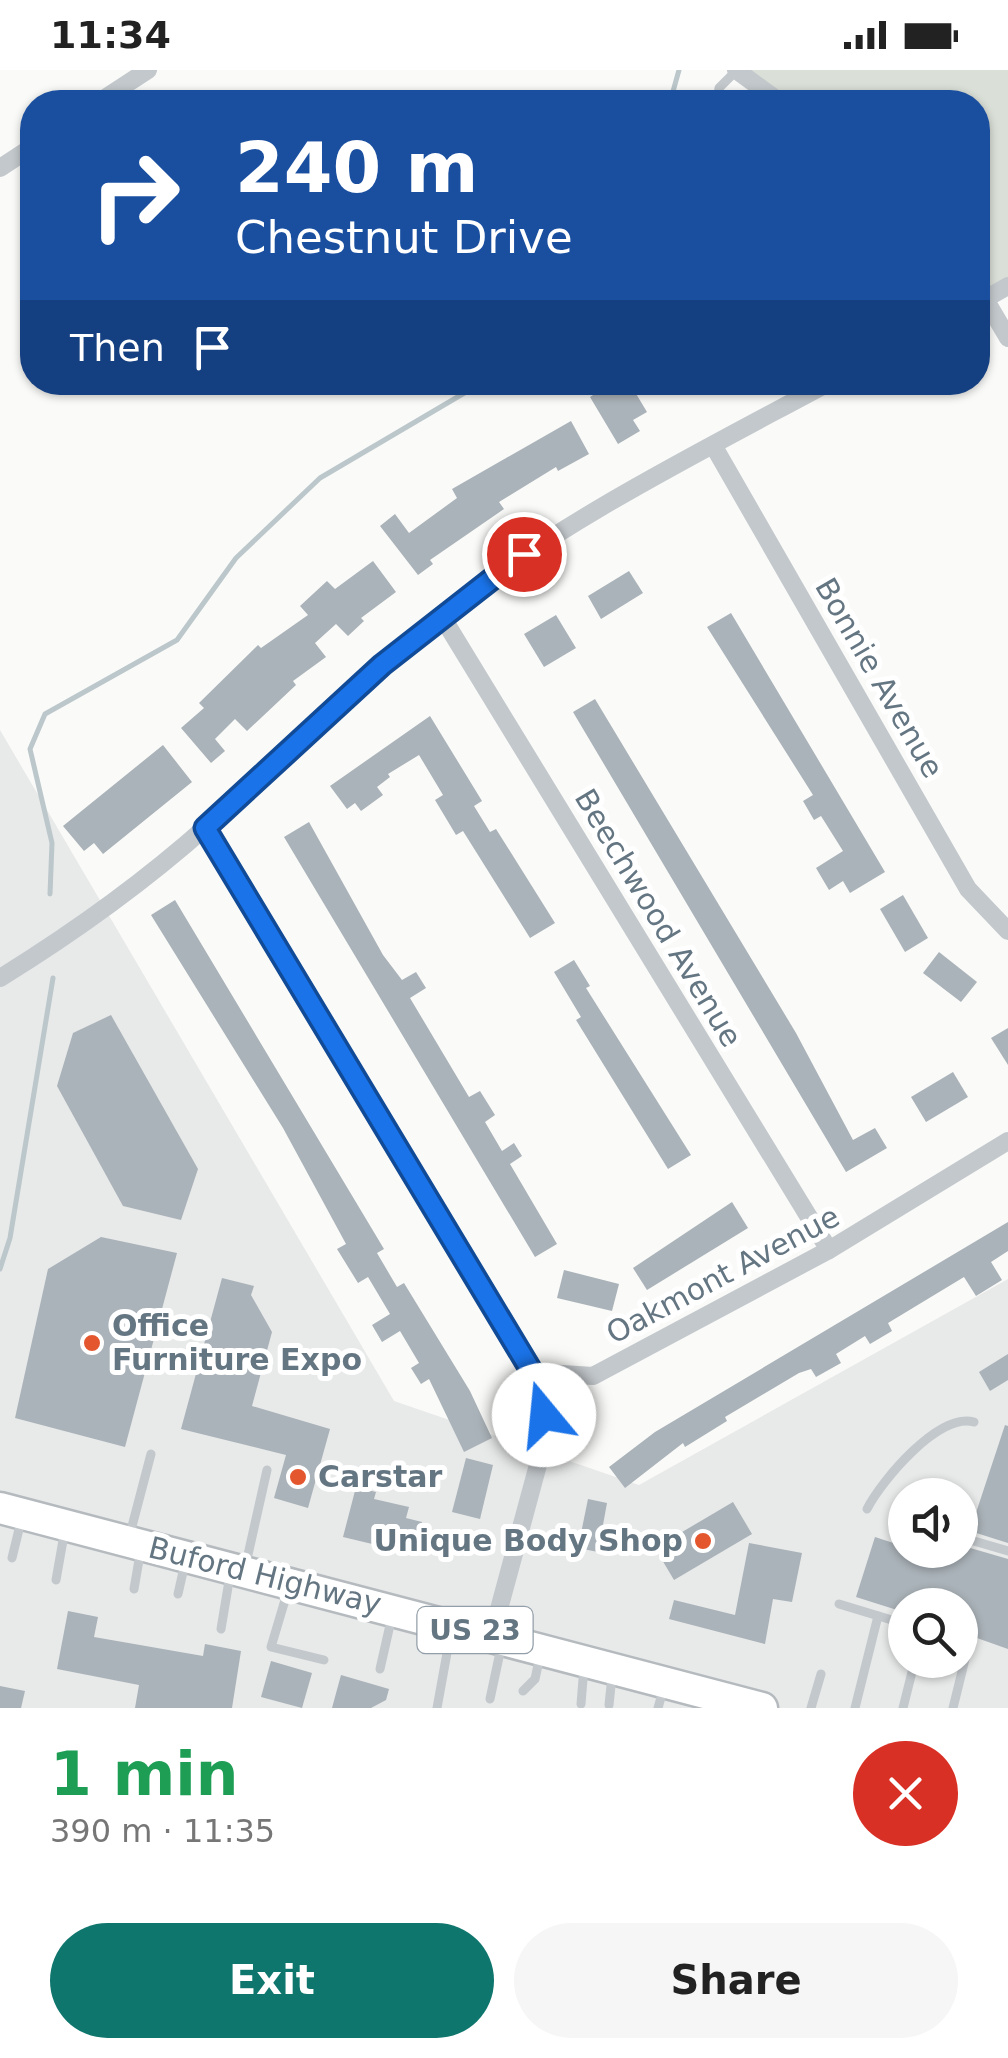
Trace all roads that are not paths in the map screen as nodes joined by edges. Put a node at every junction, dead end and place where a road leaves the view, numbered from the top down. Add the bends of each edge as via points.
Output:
1 (148, 70) edge
2 (737, 70) edge
3 (118, 90) edge
4 (720, 90) edge
5 (764, 90) edge
6 (990, 311) edge
7 (1008, 338) edge
8 (806, 395) edge
9 (713, 445) junction
10 (441, 615) junction
11 (205, 828) junction
12 (1008, 931) edge
13 (0, 978) edge
14 (1008, 1141) edge
15 (828, 1250) junction
16 (532, 1372) junction
17 (974, 1422) dead end
18 (151, 1454) dead end
19 (267, 1470) dead end
20 (866, 1508) dead end
21 (11, 1511) edge
22 (66, 1526) junction
23 (978, 1542) edge
24 (135, 1544) junction
25 (1008, 1551) edge
26 (187, 1556) junction
27 (12, 1558) dead end
28 (238, 1569) junction
29 (56, 1580) dead end
30 (289, 1582) junction
31 (134, 1589) dead end
32 (178, 1594) dead end
33 (839, 1604) dead end
34 (394, 1609) junction
35 (878, 1616) junction
36 (888, 1619) edge
37 (452, 1624) junction
38 (221, 1629) dead end
39 (498, 1636) junction
40 (542, 1648) junction
41 (324, 1660) dead end
42 (598, 1664) junction
43 (380, 1669) dead end
44 (820, 1674) dead end
45 (910, 1678) edge
46 (960, 1678) edge
47 (523, 1691) dead end
48 (662, 1695) edge
49 (490, 1699) dead end
50 (582, 1704) dead end
51 (731, 1704) edge
52 (608, 1705) dead end
53 (437, 1708) edge
54 (762, 1708) edge
55 (811, 1708) edge
56 (855, 1708) edge
57 (903, 1708) edge
58 (953, 1708) edge

1 - 3 street
2 - 4 lane
2 - 5 street
6 - 7 street
8 - 9 street
9 - 10 street via 553,534
9 - 12 street, Bonnie Avenue via 968,889
10 - 11 street
10 - 15 street, Beechwood Avenue
11 - 13 street via 124,894
11 - 16 street
14 - 15 street, Oakmont Avenue
15 - 16 street, Oakmont Avenue via 593,1376
16 - 39 street via 545,1439
17 - 20 lane via 960,1420 909,1453 882,1479
18 - 24 lane
19 - 28 lane
21 - 22 main road, Buford Highway / US 23
21 - 27 lane
22 - 24 main road, Buford Highway / US 23
22 - 29 lane
23 - 25 lane
24 - 26 main road, Buford Highway / US 23
24 - 31 lane
26 - 28 main road, Buford Highway / US 23
26 - 32 lane
28 - 30 main road, Buford Highway / US 23
28 - 38 lane
30 - 34 main road, Buford Highway / US 23
30 - 41 lane via 271,1647
33 - 35 lane
34 - 37 main road, Buford Highway / US 23
34 - 43 lane
35 - 36 lane
35 - 56 lane
37 - 39 main road, Buford Highway / US 23
37 - 53 lane
39 - 40 main road, Buford Highway / US 23
39 - 49 lane
40 - 42 main road, Buford Highway / US 23
40 - 47 lane via 535,1679
42 - 48 main road, Buford Highway / US 23
42 - 50 lane
42 - 52 lane
44 - 55 lane
45 - 57 lane
46 - 58 lane
48 - 51 main road, Buford Highway / US 23
51 - 54 main road, Buford Highway / US 23

